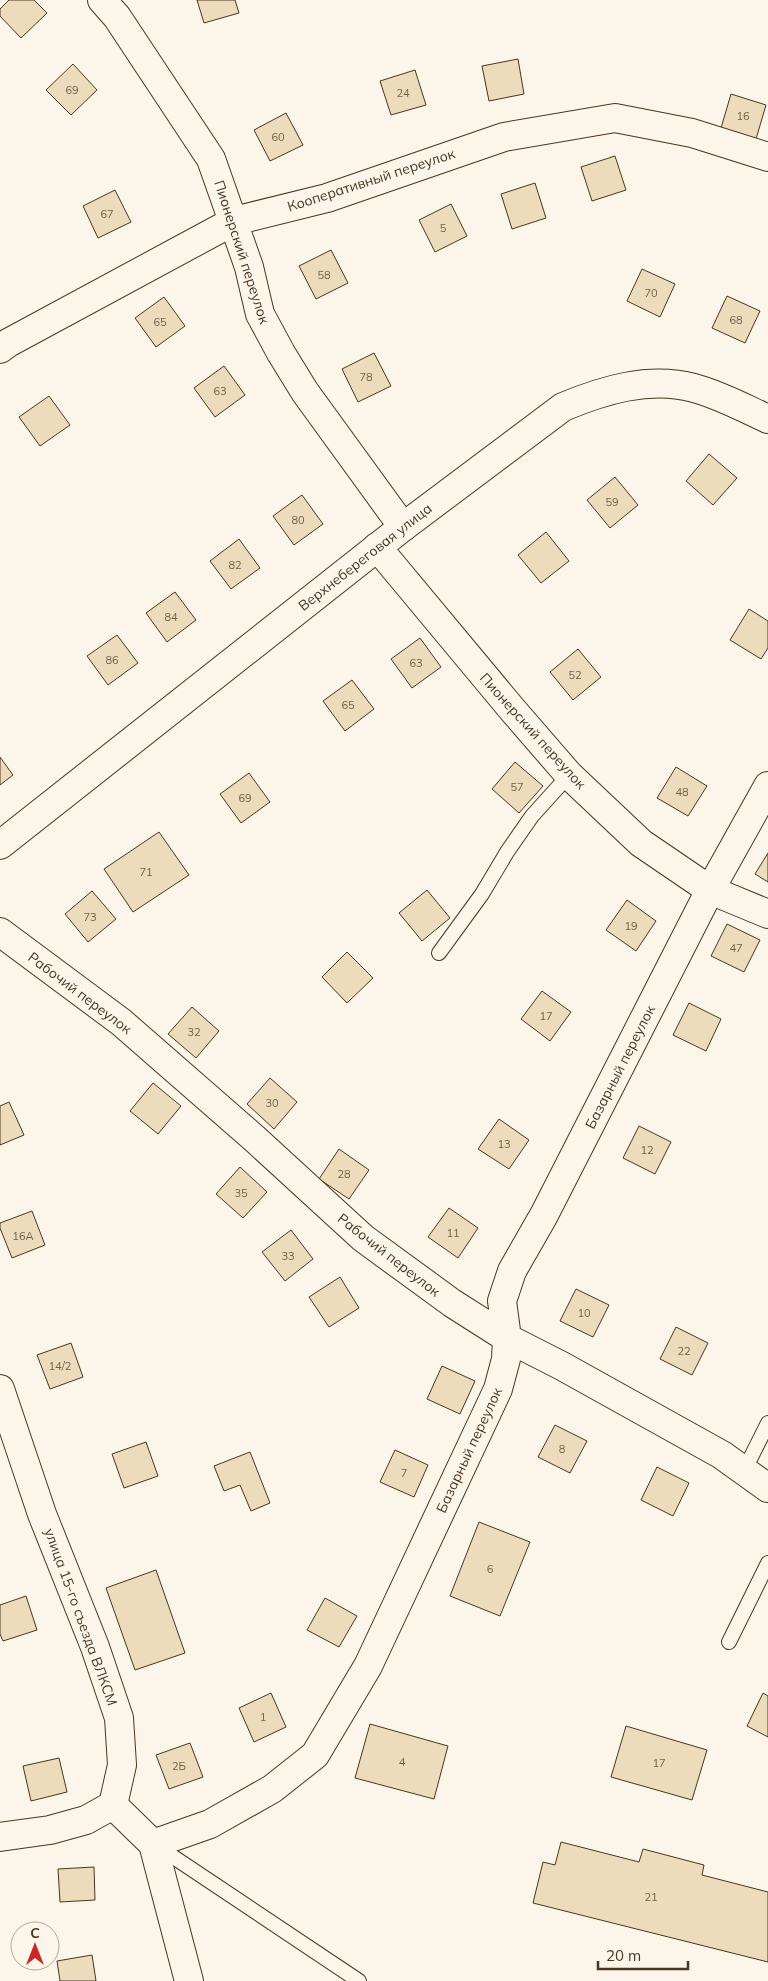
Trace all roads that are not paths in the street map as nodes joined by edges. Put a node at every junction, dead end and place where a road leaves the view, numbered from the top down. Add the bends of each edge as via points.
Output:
1 (102, 0) edge
2 (768, 157) edge
3 (234, 221) junction
4 (0, 349) edge
5 (768, 419) edge
6 (403, 527) junction
7 (377, 547) junction
8 (569, 775) junction
9 (768, 786) edge
10 (0, 844) edge
11 (710, 890) junction
12 (768, 914) edge
13 (0, 932) edge
14 (439, 953) dead end
15 (507, 1338) junction
16 (0, 1389) edge
17 (768, 1423) edge
18 (744, 1471) junction
19 (768, 1488) edge
20 (768, 1563) edge
21 (729, 1642) dead end
22 (114, 1805) junction
23 (0, 1837) edge
24 (153, 1844) junction
25 (189, 1981) edge
26 (359, 1981) edge

1 - 3 street, Пионерский переулок via 117,17 211,159
2 - 3 street, Кооперативный переулок via 692,133 615,118 504,137 327,198
3 - 4 street, Кооперативный переулок
3 - 6 street, Пионерский переулок via 260,314 281,354
5 - 6 street, Верхнебереговая улица via 726,399 693,388 660,383 624,386 591,395 563,407
6 - 7 street, Верхнебереговая улица
7 - 8 street, Пионерский переулок
7 - 10 street, Верхнебереговая улица
8 - 11 street, Пионерский переулок via 642,843
8 - 14 lane via 532,816
9 - 11 street, Базарный переулок
11 - 12 street, Пионерский переулок
11 - 15 street, Базарный переулок via 544,1215 512,1271 502,1301
13 - 15 street, Рабочий переулок via 121,1022 363,1238 452,1303
15 - 18 street, Рабочий переулок via 722,1455
15 - 24 street, Базарный переулок via 506,1359 498,1389 368,1666 315,1754 272,1789 218,1819
16 - 22 street, улица 15-го съезда ВЛКСМ via 42,1514 95,1647 119,1718 122,1764
17 - 18 lane
18 - 19 street, Рабочий переулок
20 - 21 lane
22 - 23 street via 86,1820 50,1830
22 - 24 street
24 - 25 street
24 - 26 lane

